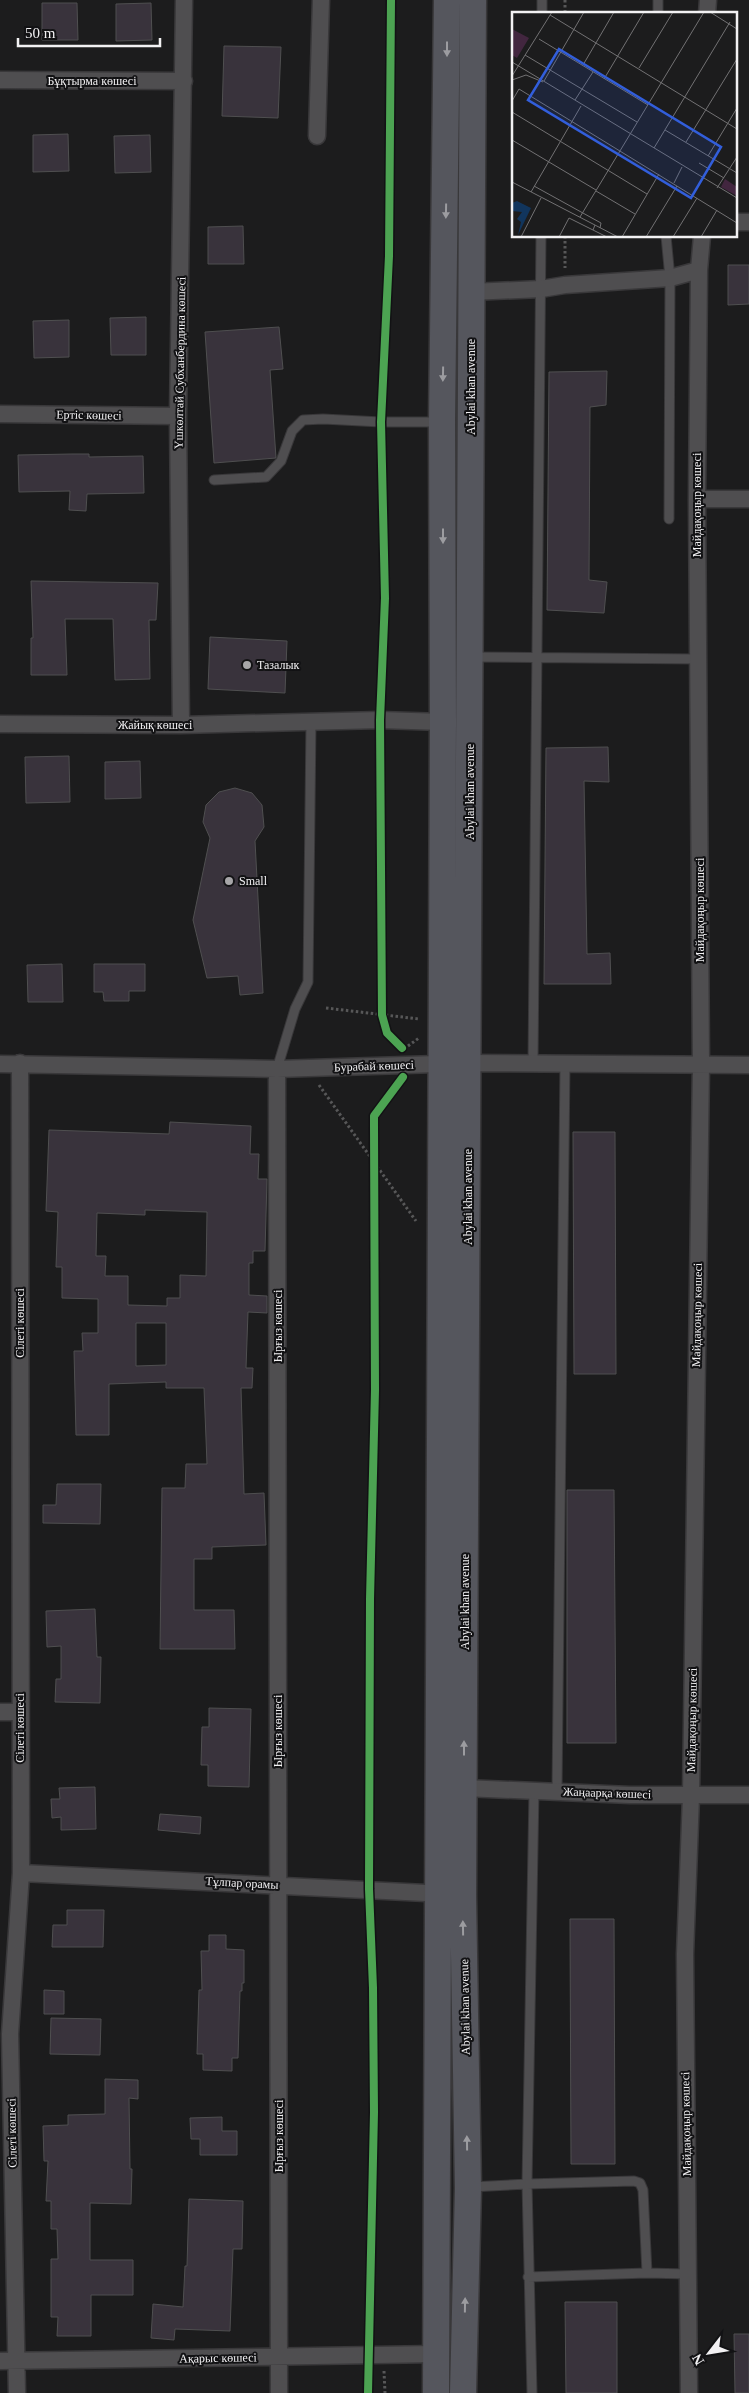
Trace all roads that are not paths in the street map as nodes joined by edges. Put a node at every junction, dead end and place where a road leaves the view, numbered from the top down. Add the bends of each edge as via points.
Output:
1 (184, 0) edge
2 (320, 0) edge
3 (447, 0) edge
4 (473, 0) edge
5 (0, 80) edge
6 (184, 81) junction
7 (318, 136) dead end
8 (736, 222) edge
9 (749, 222) edge
10 (541, 238) edge
11 (666, 238) edge
12 (702, 238) edge
13 (699, 270) junction
14 (670, 278) junction
15 (541, 289) junction
16 (471, 292) junction
17 (0, 414) edge
18 (178, 416) junction
19 (442, 422) junction
20 (214, 480) dead end
21 (696, 499) junction
22 (749, 499) edge
23 (669, 519) dead end
24 (470, 657) junction
25 (536, 659) junction
26 (698, 659) junction
27 (311, 722) junction
28 (443, 722) junction
29 (0, 724) edge
30 (181, 725) junction
31 (469, 1062) junction
32 (442, 1063) junction
33 (532, 1063) junction
34 (0, 1064) edge
35 (20, 1064) junction
36 (564, 1064) junction
37 (701, 1065) junction
38 (749, 1065) edge
39 (277, 1069) junction
40 (0, 1712) edge
41 (20, 1712) junction
42 (464, 1788) junction
43 (534, 1790) junction
44 (557, 1791) junction
45 (749, 1795) edge
46 (691, 1796) junction
47 (21, 1872) junction
48 (279, 1885) junction
49 (436, 1893) junction
50 (463, 1896) junction
51 (5, 2034) edge
52 (527, 2184) junction
53 (468, 2188) junction
54 (647, 2273) junction
55 (687, 2274) junction
56 (528, 2277) junction
57 (435, 2354) junction
58 (463, 2354) junction
59 (279, 2358) junction
60 (17, 2360) junction
61 (0, 2361) edge
62 (17, 2393) edge
63 (279, 2393) edge
64 (436, 2393) edge
65 (463, 2393) edge
66 (470, 2393) edge
67 (532, 2393) edge
68 (689, 2393) edge

1 - 6 street, Үшкөлтай Субханбердина көшесі
2 - 7 street
3 -> 19 main road
4 - 16 main road, Abylai khan avenue
5 - 6 street, Бұқтырма көшесі
6 - 18 street, Үшкөлтай Субханбердина көшесі
8 - 9 street
10 - 15 lane
11 - 14 lane
12 - 13 street, Майдақоңыр көшесі
13 - 14 street
13 - 21 street, Майдақоңыр көшесі
14 - 15 street
14 - 23 lane
15 - 16 street
15 - 25 lane
16 - 24 main road, Abylai khan avenue
17 - 18 street, Ертіс көшесі
18 - 30 street, Үшкөлтай Субханбердина көшесі
19 - 20 lane via 304,420 292,431 281,461 266,478
19 -> 28 main road
21 - 22 street
21 - 26 street, Майдақоңыр көшесі
24 - 25 lane
24 - 31 main road, Abylai khan avenue
25 - 26 lane
25 - 33 lane
26 - 37 street, Майдақоңыр көшесі
27 - 28 street, Жайық көшесі
27 - 30 street, Жайық көшесі
27 - 39 lane via 308,982 295,1009
28 - 32 main road
29 - 30 street, Жайық көшесі
31 - 32 street, Бурабай көшесі
31 - 33 street, Бурабай көшесі
42 -> 31 main road, Abylai khan avenue
32 - 39 street, Бурабай көшесі
32 - 49 main road
33 - 36 street, Бурабай көшесі
34 - 35 street, Бурабай көшесі
35 - 39 street, Бурабай көшесі
35 - 41 street, Сілеті көшесі
36 - 37 street, Бурабай көшесі
36 - 44 lane
37 - 38 street, Бурабай көшесі
37 - 46 street, Майдақоңыр көшесі
39 - 48 street, Ырғыз көшесі
40 - 41 street
41 - 47 street, Сілеті көшесі
42 - 43 street, Жаңаарқа көшесі
42 - 50 main road, Abylai khan avenue
43 - 44 street, Жаңаарқа көшесі
43 - 52 lane
44 - 46 street, Жаңаарқа көшесі
45 - 46 street, Жаңаарқа көшесі
46 - 55 street, Майдақоңыр көшесі via 685,1954
47 - 48 street, Тұлпар орамы
47 - 51 street, Сілеті көшесі
48 - 49 street, Тұлпар орамы
48 - 59 street, Ырғыз көшесі
49 - 50 street, Тұлпар орамы
49 - 57 main road
53 -> 50 main road, Abylai khan avenue
51 - 60 street, Сілеті көшесі
52 - 53 lane
52 - 54 lane via 640,2183
52 - 56 lane
58 -> 53 main road, Abylai khan avenue
54 - 55 lane
54 - 56 lane
55 - 68 street, Майдақоңыр көшесі
56 - 67 lane
57 - 59 street, Ақарыс көшесі
57 - 64 main road
58 - 65 main road, Abylai khan avenue
58 - 66 main road
59 - 60 street, Ақарыс көшесі
59 - 63 street, Ырғыз көшесі
60 - 61 street, Ақарыс көшесі
60 - 62 street, Сілеті көшесі

